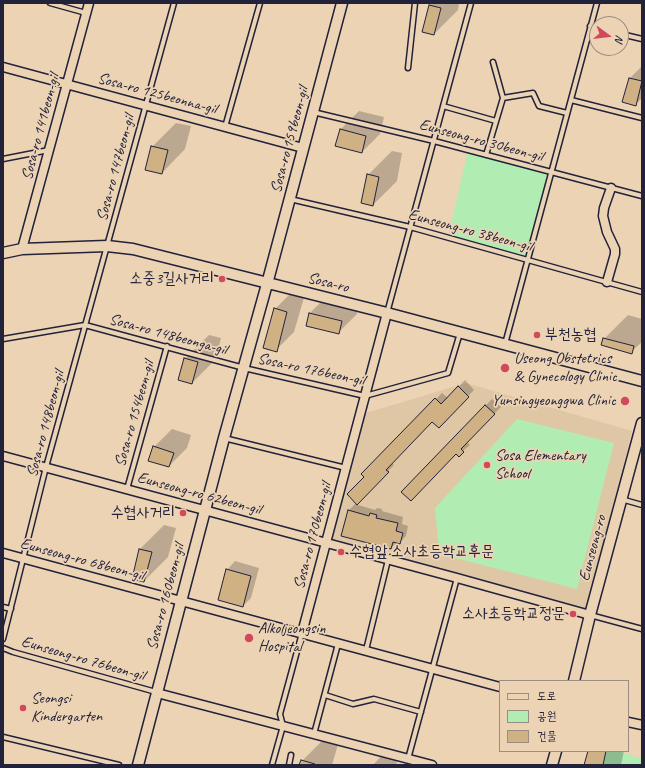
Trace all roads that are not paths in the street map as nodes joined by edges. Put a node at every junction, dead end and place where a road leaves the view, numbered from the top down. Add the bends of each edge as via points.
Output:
1 (50, 3) edge
2 (89, 3) edge
3 (174, 3) edge
4 (260, 3) edge
5 (342, 3) edge
6 (415, 3) edge
7 (471, 3) edge
8 (597, 3) edge
9 (87, 13) junction
10 (593, 16) edge
11 (589, 30) edge
12 (629, 36) edge
13 (642, 39) edge
14 (493, 62) dead end
15 (3, 67) edge
16 (408, 68) dead end
17 (67, 84) junction
18 (503, 98) junction
19 (571, 100) junction
20 (146, 105) junction
21 (443, 106) junction
22 (313, 112) junction
23 (567, 113) junction
24 (642, 118) edge
25 (496, 121) junction
26 (225, 127) junction
27 (434, 141) junction
28 (303, 148) junction
29 (49, 150) junction
30 (486, 155) junction
31 (3, 159) edge
32 (551, 172) junction
33 (611, 188) junction
34 (642, 196) edge
35 (290, 199) junction
36 (410, 227) junction
37 (107, 246) junction
38 (22, 249) junction
39 (3, 253) edge
40 (528, 259) junction
41 (607, 282) junction
42 (267, 284) junction
43 (642, 292) edge
44 (387, 313) junction
45 (85, 325) junction
46 (460, 333) junction
47 (3, 340) edge
48 (505, 345) junction
49 (167, 346) junction
50 (244, 368) junction
51 (642, 381) edge
52 (365, 396) junction
53 (642, 423) edge
54 (224, 438) junction
55 (3, 456) edge
56 (46, 467) junction
57 (346, 468) junction
58 (127, 489) junction
59 (621, 499) junction
60 (642, 505) edge
61 (205, 510) junction
62 (326, 543) junction
63 (3, 553) edge
64 (23, 558) junction
65 (388, 559) junction
66 (457, 578) junction
67 (181, 602) junction
68 (3, 606) edge
69 (11, 609) junction
70 (590, 615) junction
71 (642, 629) edge
72 (302, 633) junction
73 (3, 639) edge
74 (339, 643) junction
75 (3, 648) edge
76 (366, 650) junction
77 (433, 668) junction
78 (574, 680) edge
79 (499, 687) edge
80 (157, 692) junction
81 (324, 695) junction
82 (421, 712) junction
83 (629, 722) edge
84 (642, 725) edge
85 (283, 726) junction
86 (314, 734) junction
87 (3, 737) edge
88 (556, 752) edge
89 (291, 755) dead end
90 (408, 759) junction
91 (119, 765) edge
92 (138, 765) edge
93 (272, 765) edge
94 (289, 765) edge
95 (432, 765) edge
96 (552, 765) edge

1 - 9 lane
2 - 9 street, Sosa-ro 141beon-gil
3 - 20 lane, Sosa-ro 147beon-gil
4 - 26 lane
5 - 22 street, Sosa-ro 159beon-gil
6 - 16 lane
7 - 21 lane
8 - 10 lane
9 - 17 street, Sosa-ro 141beon-gil
11 - 19 lane
12 - 13 lane
14 - 18 lane
15 - 17 street, Sosa-ro 125beonna-gil
17 - 20 street, Sosa-ro 125beonna-gil
17 - 29 street, Sosa-ro 141beon-gil
18 - 23 lane via 533,93 539,106
18 - 25 lane
19 - 23 lane
19 - 24 lane
20 - 26 street, Sosa-ro 125beonna-gil
20 - 37 lane, Sosa-ro 147beon-gil
21 - 25 lane
21 - 27 lane
22 - 27 lane, Eunseong-ro 30beon-gil
22 - 28 street, Sosa-ro 159beon-gil
23 - 32 lane
25 - 30 lane
26 - 28 street, Sosa-ro 125beonna-gil
27 - 30 lane, Eunseong-ro 30beon-gil
27 - 36 lane
28 - 35 street, Sosa-ro 159beon-gil
29 - 31 lane
29 - 38 street, Sosa-ro 141beon-gil
30 - 32 lane, Eunseong-ro 30beon-gil
32 - 33 lane, Eunseong-ro 30beon-gil
32 - 40 lane
33 - 34 lane, Eunseong-ro 30beon-gil
33 - 41 street via 603,216 615,249
35 - 36 lane, Eunseong-ro 38beon-gil
35 - 42 street, Sosa-ro 159beon-gil
36 - 40 lane, Eunseong-ro 38beon-gil
36 - 44 lane
37 - 38 street, Sosa-ro
37 - 42 street, Sosa-ro via 133,249
37 - 45 lane, Sosa-ro 148beon-gil
38 - 39 street, Sosa-ro
40 - 41 lane, Eunseong-ro 38beon-gil
40 - 48 lane
41 - 43 lane, Eunseong-ro 38beon-gil
42 - 44 street, Sosa-ro
42 - 50 street, Sosa-ro 160beon-gil
44 - 46 street, Sosa-ro
44 - 52 street, Sosa-ro 170beon-gil
45 - 47 lane
45 - 49 lane, Sosa-ro 148beonga-gil
45 - 56 lane, Sosa-ro 148beon-gil
46 - 48 street, Sosa-ro
46 - 52 lane, Sosa-ro 176beon-gil via 448,373
48 - 51 street, Sosa-ro
49 - 50 lane, Sosa-ro 148beonga-gil
49 - 58 lane, Sosa-ro 154beon-gil
50 - 52 lane, Sosa-ro 176beon-gil
50 - 54 street, Sosa-ro 160beon-gil
52 - 57 street, Sosa-ro 170beon-gil
53 - 59 street, Eunseong-ro
54 - 57 lane
54 - 61 street, Sosa-ro 160beon-gil
55 - 56 street, Eunseong-ro 62beon-gil
56 - 58 street, Eunseong-ro 62beon-gil
56 - 64 lane, Sosa-ro 148beon-gil
57 - 62 street, Sosa-ro 170beon-gil
58 - 61 street, Eunseong-ro 62beon-gil
59 - 60 lane
59 - 70 street, Eunseong-ro
61 - 62 street, Eunseong-ro 62beon-gil
61 - 67 street, Sosa-ro 160beon-gil
62 - 65 street, Eunseong-ro 62beon-gil
62 - 72 street, Sosa-ro 170beon-gil
63 - 64 street, Eunseong-ro 68beon-gil
64 - 67 street, Eunseong-ro 68beon-gil
64 - 69 lane, Sosa-ro 148beon-gil
65 - 66 street, Eunseong-ro 62beon-gil
65 - 76 lane
66 - 70 street, Eunseong-ro 62beon-gil
66 - 77 lane
67 - 72 street, Eunseong-ro 68beon-gil
67 - 80 street, Sosa-ro 160beon-gil
68 - 69 lane
69 - 73 lane, Sosa-ro 148beon-gil
70 - 71 lane
70 - 78 street, Eunseong-ro
72 - 74 street, Eunseong-ro 68beon-gil
72 - 85 lane, Sosa-ro 170beon-gil via 280,714
74 - 76 street, Eunseong-ro 68beon-gil
74 - 81 lane
75 - 80 lane, Eunseong-ro 76beon-gil
76 - 77 street, Eunseong-ro 68beon-gil
77 - 79 street, Eunseong-ro 68beon-gil
77 - 82 lane
80 - 85 street
80 - 92 street, Sosa-ro 160beon-gil
81 - 82 lane via 353,704 374,699
81 - 86 lane
82 - 90 lane
83 - 84 street
85 - 86 street
85 - 93 lane, Sosa-ro 170beon-gil
86 - 90 street
87 - 91 lane
88 - 96 street
89 - 94 lane
90 - 95 street

